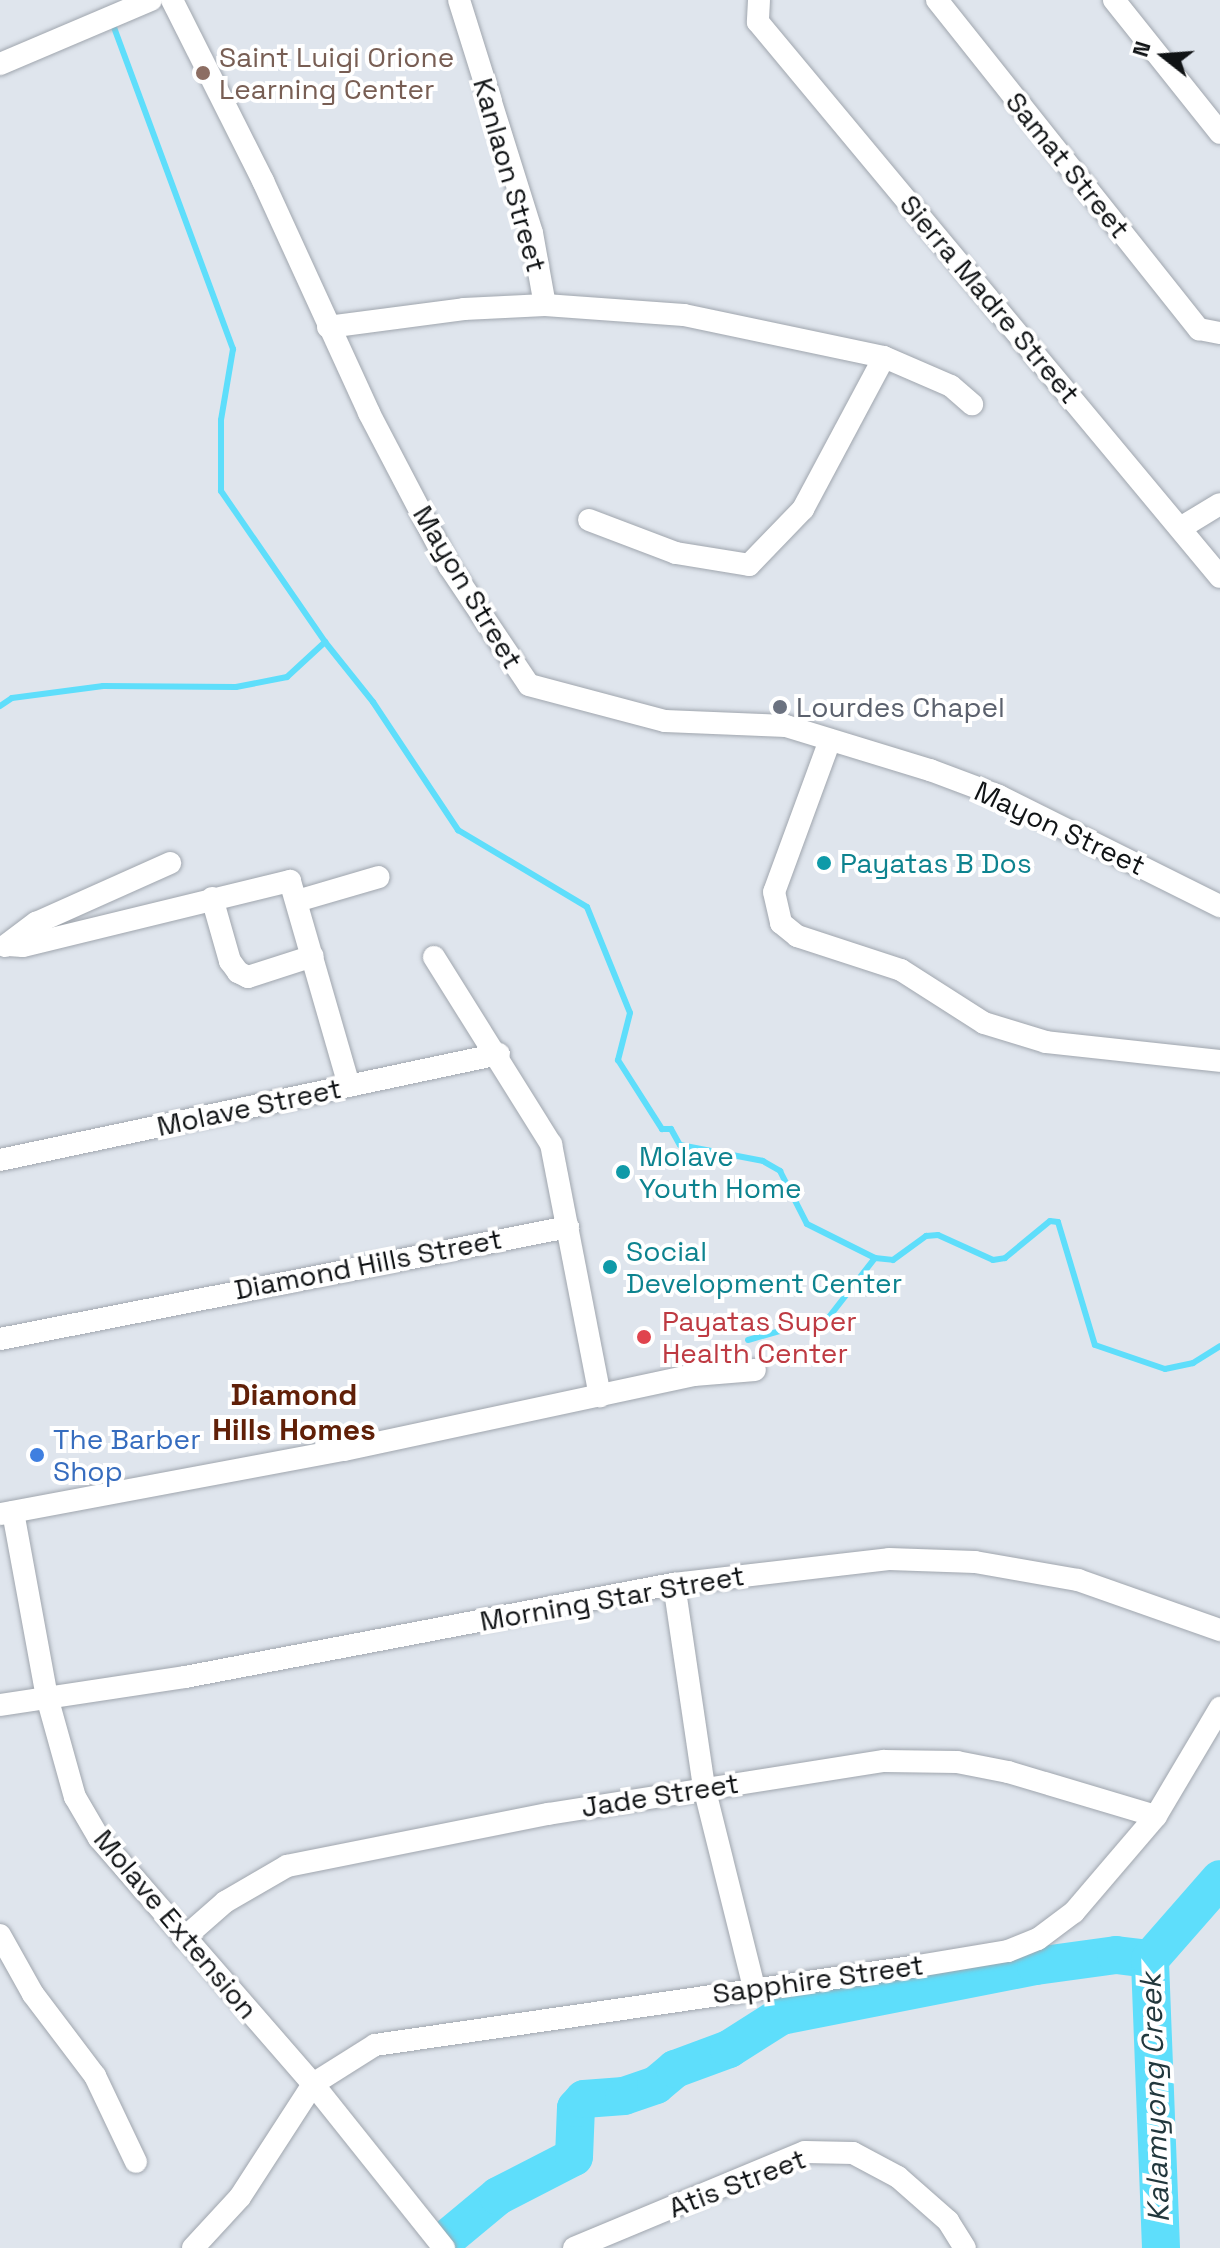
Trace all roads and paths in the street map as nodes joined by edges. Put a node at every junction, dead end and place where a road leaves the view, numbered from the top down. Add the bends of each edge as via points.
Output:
1 (151, 0) edge
2 (172, 0) edge
3 (459, 0) edge
4 (937, 0) edge
5 (1114, 0) edge
6 (758, 11) edge
7 (0, 64) edge
8 (1220, 133) edge
9 (545, 305) junction
10 (328, 327) junction
11 (1210, 331) edge
12 (884, 357) junction
13 (972, 404) dead end
14 (1220, 504) edge
15 (589, 520) dead end
16 (1182, 527) junction
17 (1220, 577) edge
18 (830, 740) junction
19 (170, 863) dead end
20 (379, 877) dead end
21 (212, 898) junction
22 (297, 901) junction
23 (1220, 906) edge
24 (4, 947) edge
25 (313, 956) junction
26 (434, 957) dead end
27 (499, 1054) junction
28 (1220, 1061) edge
29 (349, 1086) junction
30 (0, 1160) edge
31 (568, 1227) junction
32 (0, 1339) edge
33 (755, 1370) dead end
34 (600, 1396) junction
35 (6, 1513) edge
36 (674, 1584) junction
37 (1220, 1630) edge
38 (47, 1697) junction
39 (0, 1705) edge
40 (1220, 1708) edge
41 (704, 1787) junction
42 (1156, 1816) junction
43 (0, 1935) edge
44 (184, 1938) junction
45 (754, 1988) junction
46 (313, 2084) junction
47 (136, 2162) dead end
48 (438, 2241) edge
49 (193, 2248) edge
50 (574, 2248) edge
51 (965, 2248) edge

1 - 7 street
2 - 10 street, Mayon Street
3 - 9 street, Kanlaon Street via 532,233
4 - 11 street, Samat Street
5 - 8 street
6 - 16 street, Sierra Madre Street
9 - 10 street via 464,309
9 - 12 street via 684,315
10 - 18 street, Mayon Street via 449,566 529,685 665,721 786,726
12 - 13 street via 951,386
12 - 15 street via 803,509 749,565 676,553
14 - 16 street
16 - 17 street, Sierra Madre Street
18 - 23 street, Mayon Street via 999,796
18 - 28 street via 774,892 781,923 797,936 901,970 984,1023 1043,1041
19 - 24 street via 36,923
20 - 22 street
21 - 22 street via 290,881
21 - 24 street
21 - 25 street via 238,972 248,977
22 - 25 street
25 - 29 street
26 - 27 street
27 - 29 street, Molave Street
27 - 31 street via 551,1144
29 - 30 street, Molave Street
31 - 32 street, Diamond Hills Street
31 - 34 street
33 - 34 street via 694,1375
34 - 35 street
35 - 38 street, Molave Extension
36 - 37 street, Morning Star Street via 889,1559 975,1562 1078,1580
36 - 38 street, Morning Star Street via 185,1677
36 - 41 street
38 - 39 street, Morning Star Street
38 - 44 street, Molave Extension via 75,1797 99,1838
40 - 42 street, Sapphire Street
41 - 42 street, Jade Street via 884,1761 957,1762 1057,1783
41 - 44 street, Jade Street via 372,1845 287,1866 225,1902
41 - 45 street
42 - 45 street, Sapphire Street via 1074,1912 1038,1939 1008,1951
43 - 47 street via 33,1994 95,2076
44 - 46 street, Molave Extension
45 - 46 street, Sapphire Street via 375,2045
46 - 48 street, Molave Extension
46 - 49 street via 240,2197
50 - 51 street, Atis Street via 805,2152 853,2153 898,2177 948,2221

